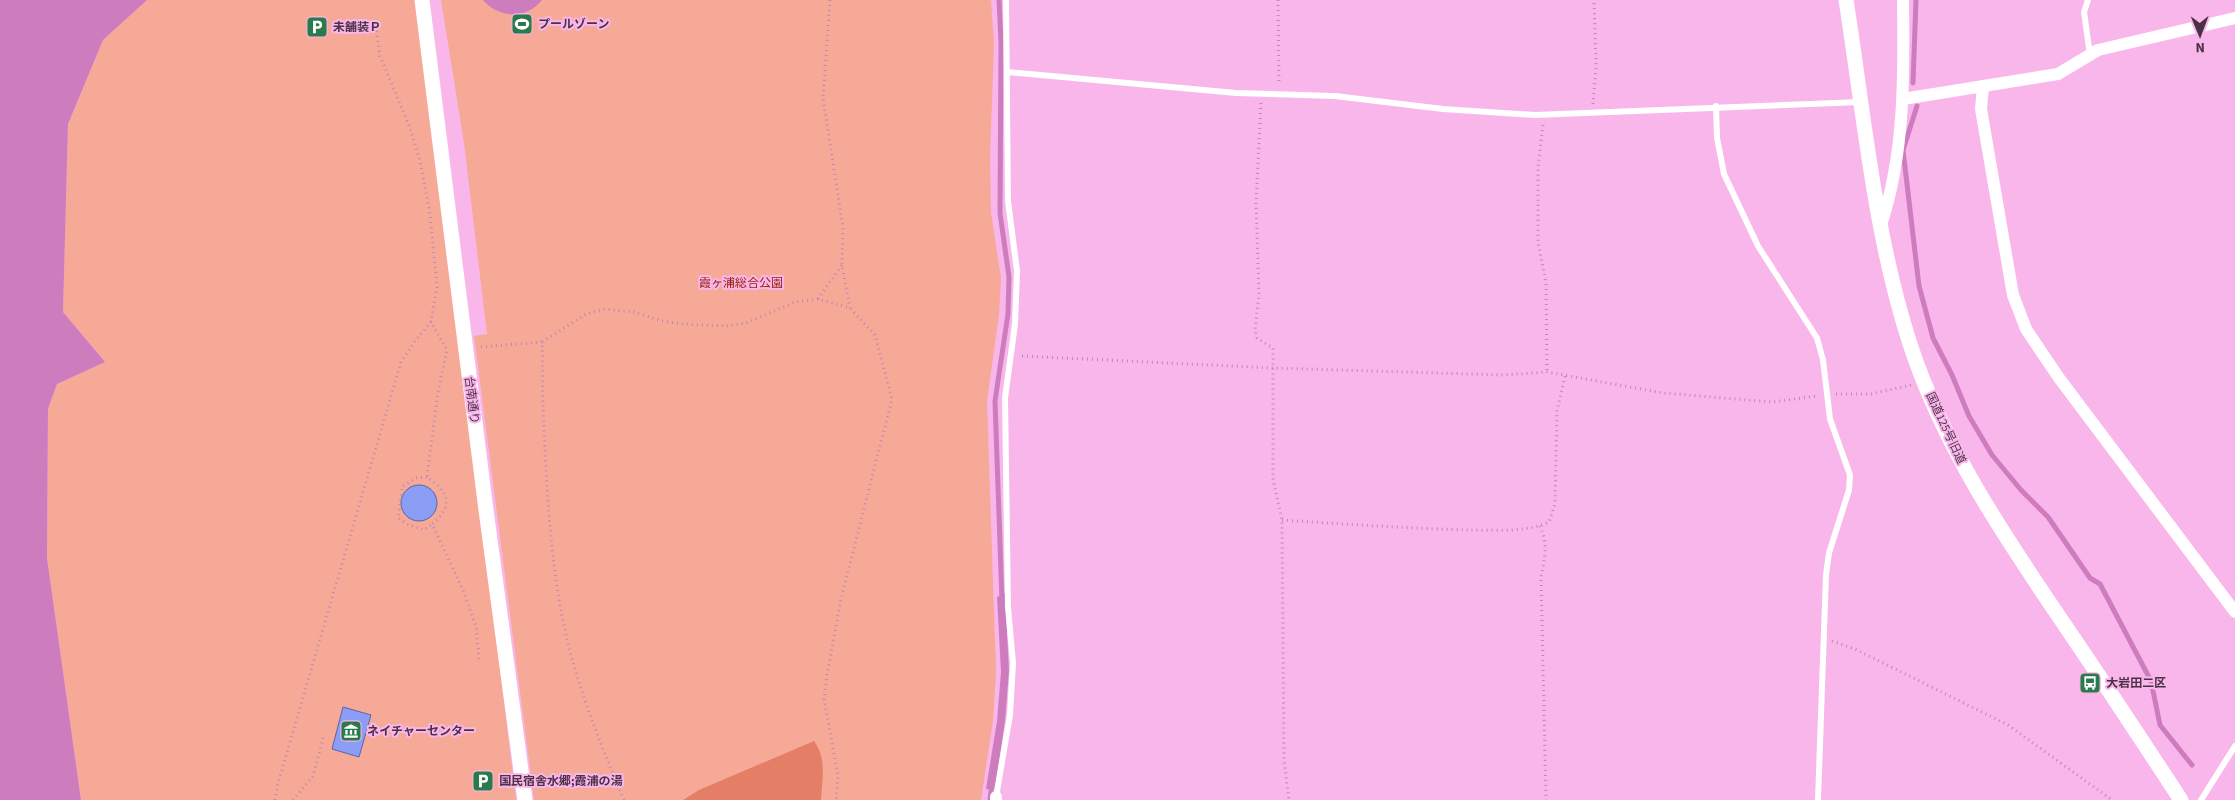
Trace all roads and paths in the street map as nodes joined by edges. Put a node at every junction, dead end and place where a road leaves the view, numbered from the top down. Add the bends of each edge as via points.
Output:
1 (422, 0) edge
2 (830, 0) edge
3 (1006, 0) edge
4 (1278, 0) edge
5 (1594, 0) edge
6 (1846, 0) edge
7 (1903, 0) edge
8 (2088, 0) edge
9 (2235, 18) edge
10 (375, 21) dead end
11 (2090, 55) junction
12 (1007, 72) junction
13 (1983, 86) junction
14 (1262, 93) junction
15 (1279, 93) junction
16 (1903, 99) junction
17 (1862, 102) junction
18 (1716, 106) junction
19 (1592, 112) junction
20 (1545, 114) junction
21 (1881, 225) junction
22 (842, 265) junction
23 (818, 299) junction
24 (850, 308) junction
25 (431, 322) junction
26 (542, 342) junction
27 (481, 347) dead end
28 (1011, 355) junction
29 (1273, 368) junction
30 (1547, 372) junction
31 (1565, 376) junction
32 (1924, 380) junction
33 (1827, 395) junction
34 (427, 477) junction
35 (1282, 520) junction
36 (432, 524) junction
37 (1540, 526) junction
38 (2235, 612) edge
39 (1824, 639) junction
40 (480, 659) dead end
41 (324, 735) dead end
42 (2235, 746) edge
43 (996, 798) edge
44 (275, 800) edge
45 (293, 800) edge
46 (524, 800) edge
47 (624, 800) edge
48 (836, 800) edge
49 (1289, 800) edge
50 (1546, 800) edge
51 (1818, 800) edge
52 (2112, 800) edge
53 (2181, 800) edge
54 (2201, 800) edge

1 - 46 street, 台南通り
2 - 22 path via 823,98 843,228
3 - 12 lane
4 - 15 path
5 - 19 path via 1596,66
6 - 17 street, 国道125号旧道
7 - 16 street
8 - 11 lane via 2084,12
9 - 11 street via 2098,50
10 - 25 path via 380,56 420,161 430,214 436,287
11 - 13 street via 2058,74
12 - 14 lane via 1181,89
12 - 28 lane via 1008,201 1017,271
13 - 16 street
13 - 38 street via 1981,109 2013,295 2026,329 2064,385
14 - 15 lane
14 - 29 path via 1256,202 1259,295 1255,329 1257,338 1273,348
15 - 20 lane via 1452,110
16 - 21 street via 1889,200
17 - 18 lane
17 - 21 street, 国道125号旧道
18 - 19 lane
18 - 33 lane via 1717,138 1724,174 1758,246 1817,338
19 - 20 lane
20 - 30 path via 1538,167 1538,242 1546,283
21 - 32 street, 国道125号旧道 via 1898,305
22 - 23 path
22 - 24 path
23 - 24 path
23 - 26 path via 795,302 746,323 726,326 680,324 634,312 605,309 586,314
24 - 48 path via 875,335 892,399 841,599 827,675 824,699 838,776
25 - 34 path via 447,350
25 - 44 path via 401,362
26 - 27 path
26 - 47 path via 549,507 564,622 574,668 592,724
28 - 29 path
28 - 43 lane via 1005,398 1008,607 1012,663 1010,715
29 - 30 path via 1503,375
29 - 35 path via 1273,479
30 - 31 path
31 - 33 path via 1663,393 1772,402
31 - 37 path via 1557,411 1555,504 1549,522
32 - 33 path via 1871,394
32 - 53 street, 国道125号旧道 via 1943,426 1985,505
33 - 39 lane via 1830,419 1850,475 1849,490 1829,553
34 - 36 path via 442,487 446,502 443,515
34 - 36 path via 416,478 402,488 398,518 424,530
35 - 37 path via 1439,529 1492,530
35 - 49 path via 1284,760
36 - 40 path via 476,626
37 - 50 path via 1546,550 1541,576
39 - 51 lane
39 - 52 path via 1857,650 2008,725
41 - 45 path via 314,776
42 - 54 lane

